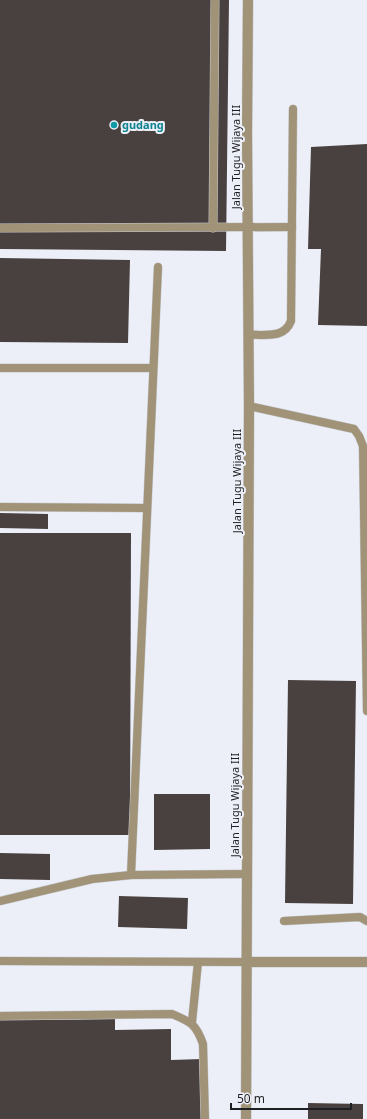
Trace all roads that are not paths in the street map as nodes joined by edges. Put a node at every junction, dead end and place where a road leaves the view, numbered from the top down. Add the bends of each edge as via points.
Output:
1 (215, 0) edge
2 (248, 0) edge
3 (293, 109) dead end
4 (292, 227) junction
5 (0, 228) edge
6 (214, 228) junction
7 (248, 228) junction
8 (158, 268) dead end
9 (249, 335) junction
10 (0, 368) edge
11 (153, 368) junction
12 (249, 406) junction
13 (0, 507) edge
14 (147, 508) junction
15 (367, 711) edge
16 (246, 874) junction
17 (131, 875) junction
18 (0, 901) edge
19 (284, 921) dead end
20 (367, 921) edge
21 (0, 961) edge
22 (367, 961) edge
23 (198, 962) junction
24 (246, 962) junction
25 (0, 1016) edge
26 (192, 1022) junction
27 (204, 1119) edge
28 (246, 1119) edge

1 - 6 lane
2 - 7 street, Jalan Tugu Wijaya III
3 - 4 lane
4 - 7 lane
4 - 9 lane via 291,321 282,334
5 - 6 lane
6 - 7 lane
7 - 9 street, Jalan Tugu Wijaya III
8 - 11 lane
9 - 12 street, Jalan Tugu Wijaya III
10 - 11 lane
11 - 14 lane
12 - 15 lane via 354,429 363,446
12 - 16 street, Jalan Tugu Wijaya III
13 - 14 lane
14 - 17 lane
16 - 17 lane
16 - 24 street, Jalan Tugu Wijaya III
17 - 18 lane via 92,879
19 - 20 lane via 360,917
21 - 23 lane
22 - 24 street
23 - 24 lane
23 - 26 lane
24 - 28 street, Jalan Tugu Wijaya III
25 - 26 lane via 172,1014
26 - 27 lane via 203,1044

